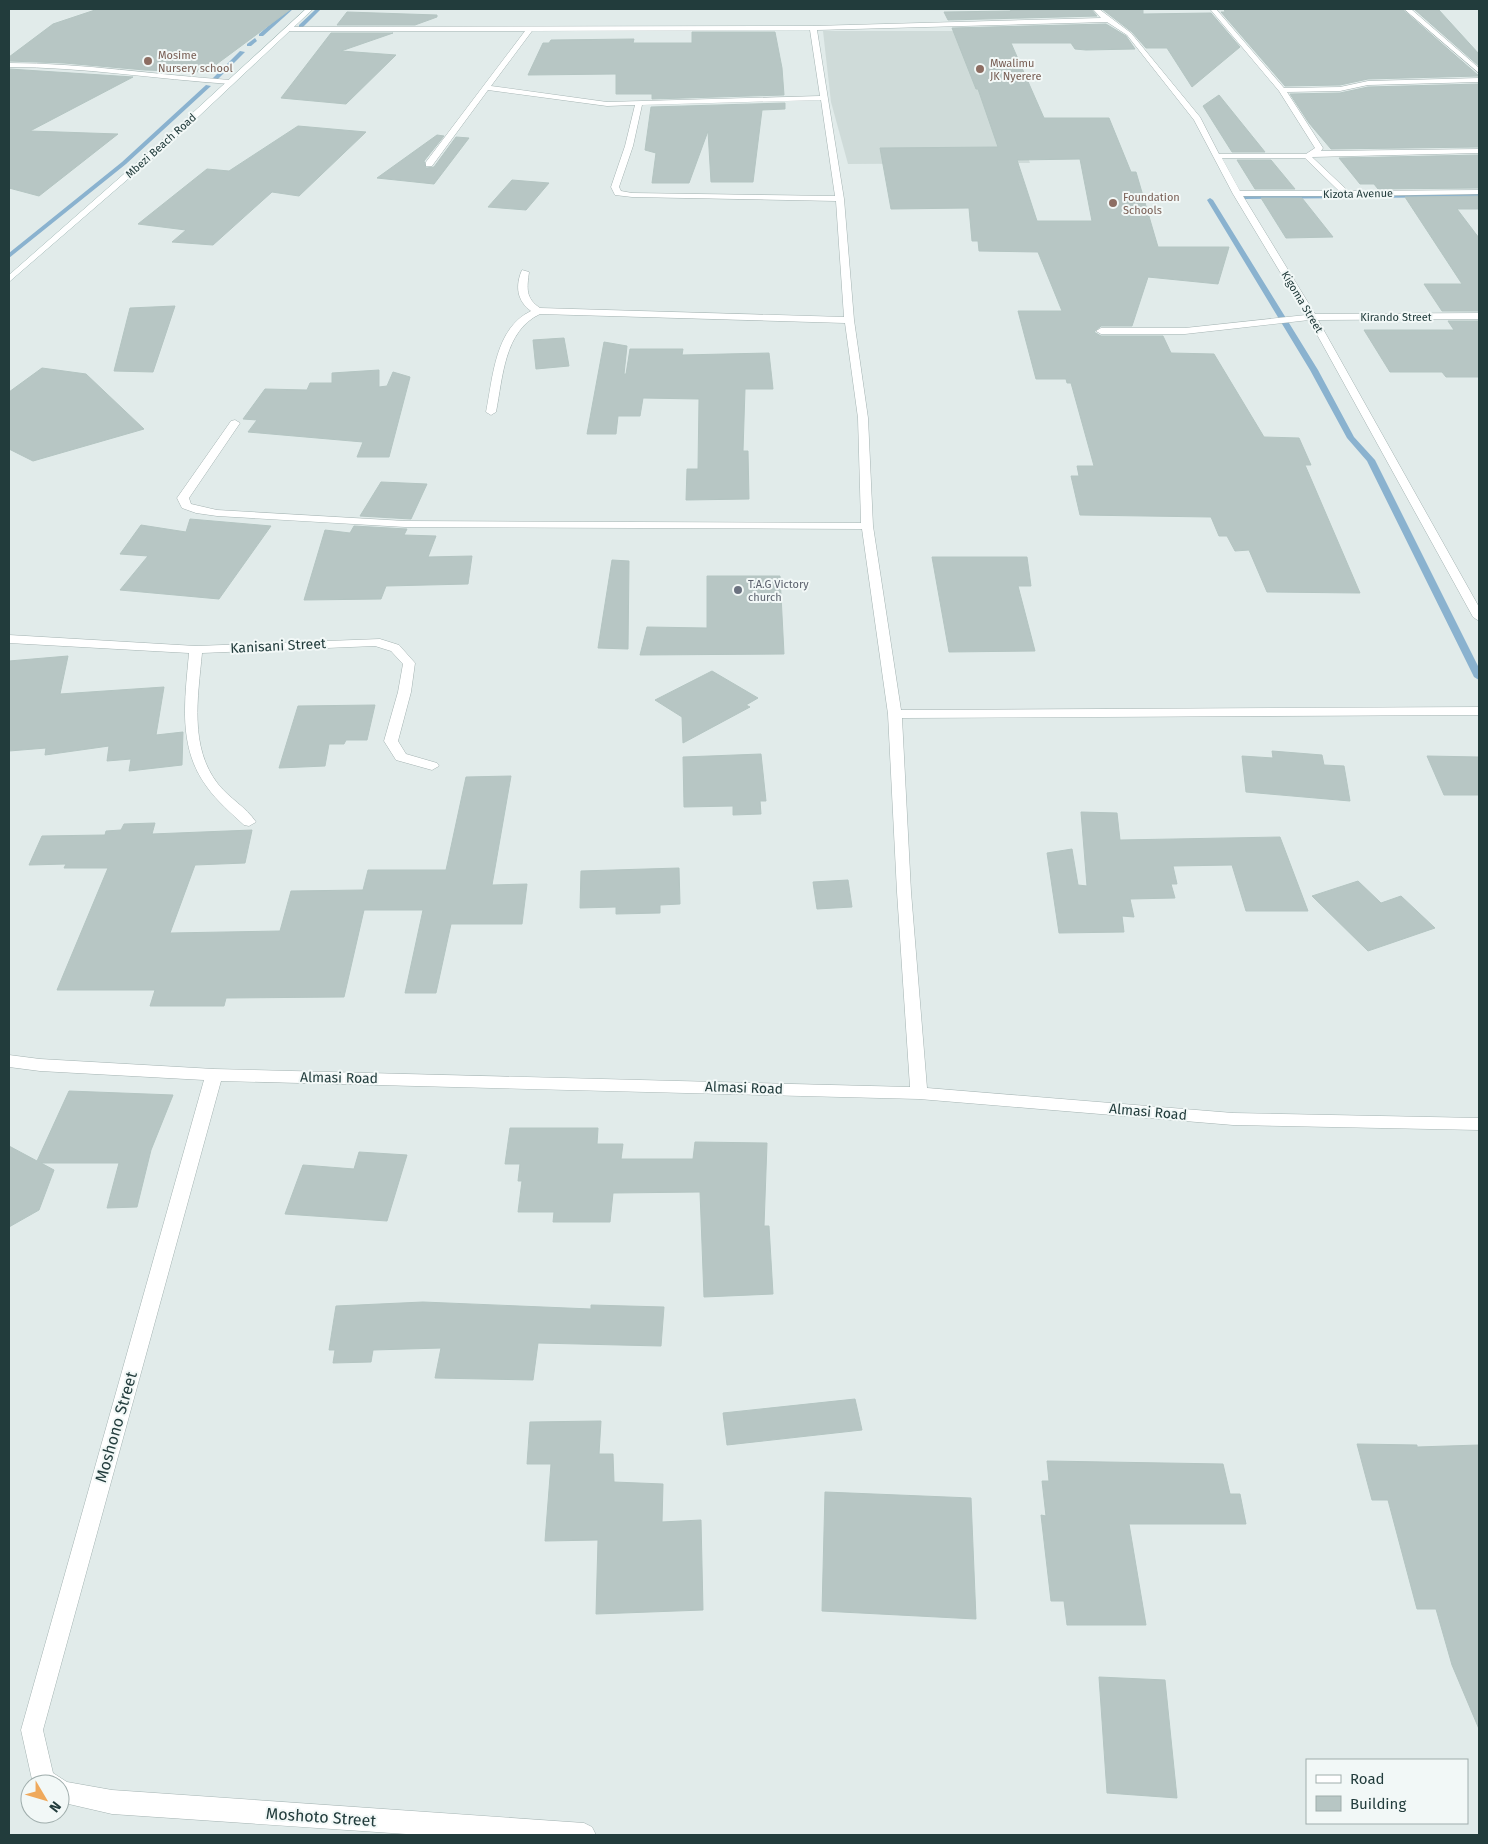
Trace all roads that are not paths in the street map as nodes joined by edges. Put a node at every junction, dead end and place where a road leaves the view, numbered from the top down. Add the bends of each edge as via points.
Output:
1 (310, 9) edge
2 (1096, 9) edge
3 (1213, 9) edge
4 (1407, 9) edge
5 (1106, 20) junction
6 (813, 28) junction
7 (289, 29) junction
8 (530, 29) junction
9 (9, 65) edge
10 (1479, 71) edge
11 (1479, 80) edge
12 (230, 82) junction
13 (488, 88) junction
14 (1282, 90) junction
15 (823, 98) junction
16 (639, 104) junction
17 (1479, 151) edge
18 (1316, 153) junction
19 (1217, 156) junction
20 (1306, 156) junction
21 (429, 164) dead end
22 (1479, 192) edge
23 (1238, 194) junction
24 (1348, 195) junction
25 (840, 199) junction
26 (525, 272) dead end
27 (9, 278) edge
28 (538, 311) junction
29 (1479, 316) edge
30 (1312, 317) junction
31 (849, 320) junction
32 (1101, 331) dead end
33 (491, 412) dead end
34 (235, 423) dead end
35 (867, 526) junction
36 (1479, 617) edge
37 (9, 639) edge
38 (196, 650) junction
39 (1479, 711) edge
40 (896, 714) junction
41 (432, 766) dead end
42 (249, 822) dead end
43 (9, 1061) edge
44 (214, 1075) junction
45 (919, 1093) junction
46 (1479, 1124) edge
47 (47, 1774) edge
48 (70, 1794) edge
49 (584, 1835) edge

1 - 7 street, Mbezi Beach Road
2 - 5 street, Kigoma Street
3 - 14 street
4 - 10 street
5 - 6 street
5 - 19 street, Kigoma Street via 1129,34 1197,119
6 - 8 street
6 - 15 street
7 - 8 street
7 - 12 street, Mbezi Beach Road
8 - 13 street
9 - 12 street via 56,65
11 - 14 street via 1368,83 1340,89
12 - 27 street, Mbezi Beach Road via 178,132
13 - 16 street via 607,104
13 - 21 street
14 - 18 street via 1319,148
15 - 16 street
15 - 25 street
16 - 25 street via 615,187 618,193
17 - 18 street
18 - 20 street
19 - 20 street
19 - 23 street, Kigoma Street
20 - 24 street
22 - 24 street, Kizota Avenue
23 - 24 street, Kizota Avenue
23 - 30 street, Kigoma Street
25 - 31 street
26 - 28 street via 522,296 526,304
28 - 31 street
28 - 33 street via 526,315 510,335
29 - 30 street, Kirando Street
30 - 32 street, Kirando Street via 1185,331
30 - 36 street, Kigoma Street
31 - 35 street via 863,418
34 - 35 street via 183,498 186,506 217,513 405,524
35 - 40 street
37 - 38 street, Kanisani Street
38 - 41 street, Kanisani Street via 376,642 395,648 409,663 409,678 392,741 401,757
38 - 42 street via 191,743 207,778
39 - 40 street
40 - 45 street via 904,892
43 - 44 street, Almasi Road via 40,1066
44 - 45 street, Almasi Road
44 - 47 street, Moshono Street via 32,1730
45 - 46 street, Almasi Road via 1233,1119
48 - 49 street, Moshoto Street via 112,1802

